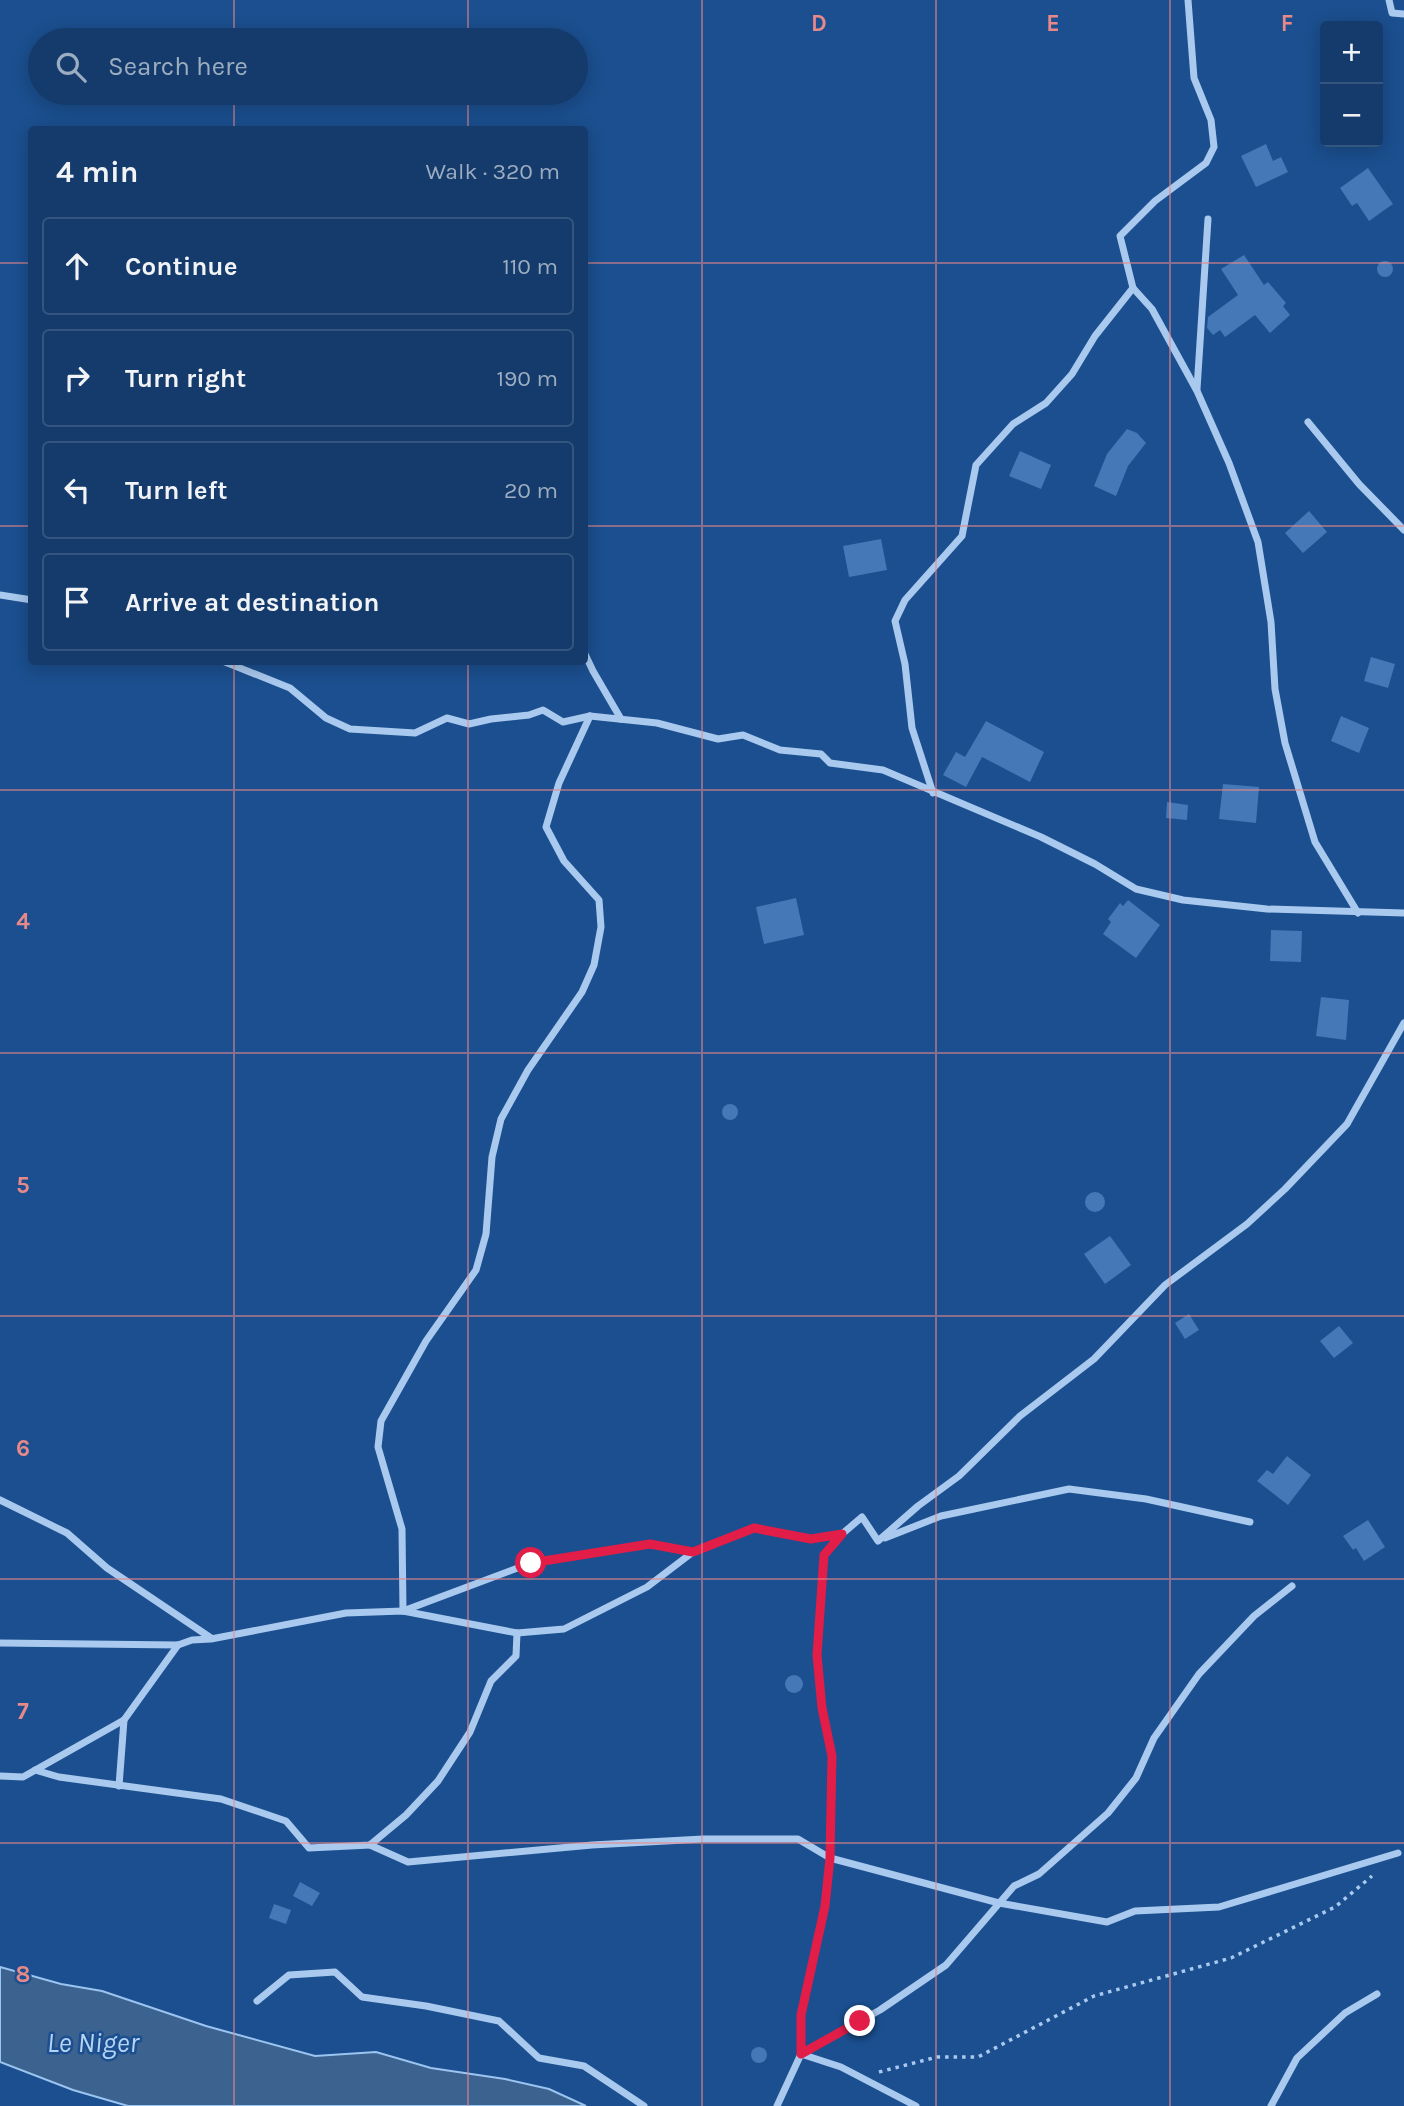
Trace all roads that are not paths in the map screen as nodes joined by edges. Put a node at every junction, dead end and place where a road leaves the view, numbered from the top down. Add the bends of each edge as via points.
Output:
1 (1188, 0) edge
2 (1389, 0) edge
3 (1404, 14) edge
4 (1208, 219) dead end
5 (1133, 288) junction
6 (1197, 391) junction
7 (1308, 422) dead end
8 (1404, 530) edge
9 (0, 595) edge
10 (28, 599) edge
11 (588, 660) edge
12 (232, 665) edge
13 (590, 716) junction
14 (621, 719) junction
15 (933, 793) junction
16 (1357, 912) junction
17 (1404, 913) edge
18 (1404, 1023) edge
19 (0, 1500) edge
20 (1250, 1522) dead end
21 (842, 1534) junction
22 (878, 1541) junction
23 (693, 1552) junction
24 (1292, 1586) dead end
25 (403, 1611) junction
26 (517, 1633) junction
27 (211, 1639) junction
28 (0, 1643) edge
29 (178, 1645) junction
30 (124, 1720) junction
31 (35, 1770) junction
32 (0, 1776) edge
33 (119, 1786) junction
34 (370, 1845) junction
35 (1398, 1853) dead end
36 (830, 1858) junction
37 (999, 1903) junction
38 (1377, 1994) dead end
39 (257, 2001) dead end
40 (801, 2054) junction
41 (644, 2106) edge
42 (777, 2106) edge
43 (916, 2106) edge
44 (1271, 2106) edge

1 - 5 street via 1194,78 1211,120 1214,147 1206,163 1155,201 1120,236
2 - 3 street via 1392,13
4 - 6 street
5 - 6 street via 1152,309
5 - 15 street via 1072,374 1046,402 1013,424 976,465 962,536 905,600 895,621 912,728
6 - 16 street via 1258,542 1285,743 1315,842
7 - 8 street
9 - 10 street
11 - 14 street
12 - 13 street via 290,688 326,718 350,729 415,733 447,718 469,724 543,710 564,722
13 - 14 street
13 - 25 street via 559,783 546,827 564,861 600,900 594,965 582,992 528,1070 501,1119 477,1270 426,1341 381,1421 379,1447 402,1529
14 - 15 street via 718,739 743,735 780,750 821,754 830,763 883,771
15 - 16 street via 1041,837 1136,889 1255,908
16 - 17 street
18 - 22 street via 1347,1124 1285,1189 1247,1224 1165,1285 1094,1359 1020,1416 959,1476
19 - 27 street via 67,1533 107,1568
20 - 22 street via 1146,1499 1069,1489 941,1516
21 - 22 street via 862,1517
21 - 23 street via 811,1539 754,1528
21 - 36 street via 824,1555 817,1655 832,1756
23 - 25 street via 650,1544 531,1563
23 - 26 street via 647,1587 564,1629
24 - 37 street via 1254,1616 1199,1674 1154,1738 1136,1778 1108,1813 1039,1874 1014,1886
25 - 26 street
25 - 27 street via 346,1613
26 - 34 street via 516,1656 491,1681 470,1732 438,1781
27 - 29 street
28 - 29 street
29 - 30 street
30 - 31 street
30 - 33 street
31 - 32 street via 23,1777
31 - 33 street
33 - 34 street via 221,1798 286,1821 309,1848
34 - 36 street via 408,1861 592,1845 799,1839
35 - 37 street via 1219,1907 1135,1911 1107,1922
36 - 37 street
36 - 40 street via 825,1906 801,2015
37 - 40 street via 946,1965 880,2010
38 - 44 street via 1345,2013 1297,2058
39 - 41 street via 289,1975 335,1972 362,1997 499,2021 539,2058 584,2066
40 - 42 street
40 - 43 street via 841,2067

